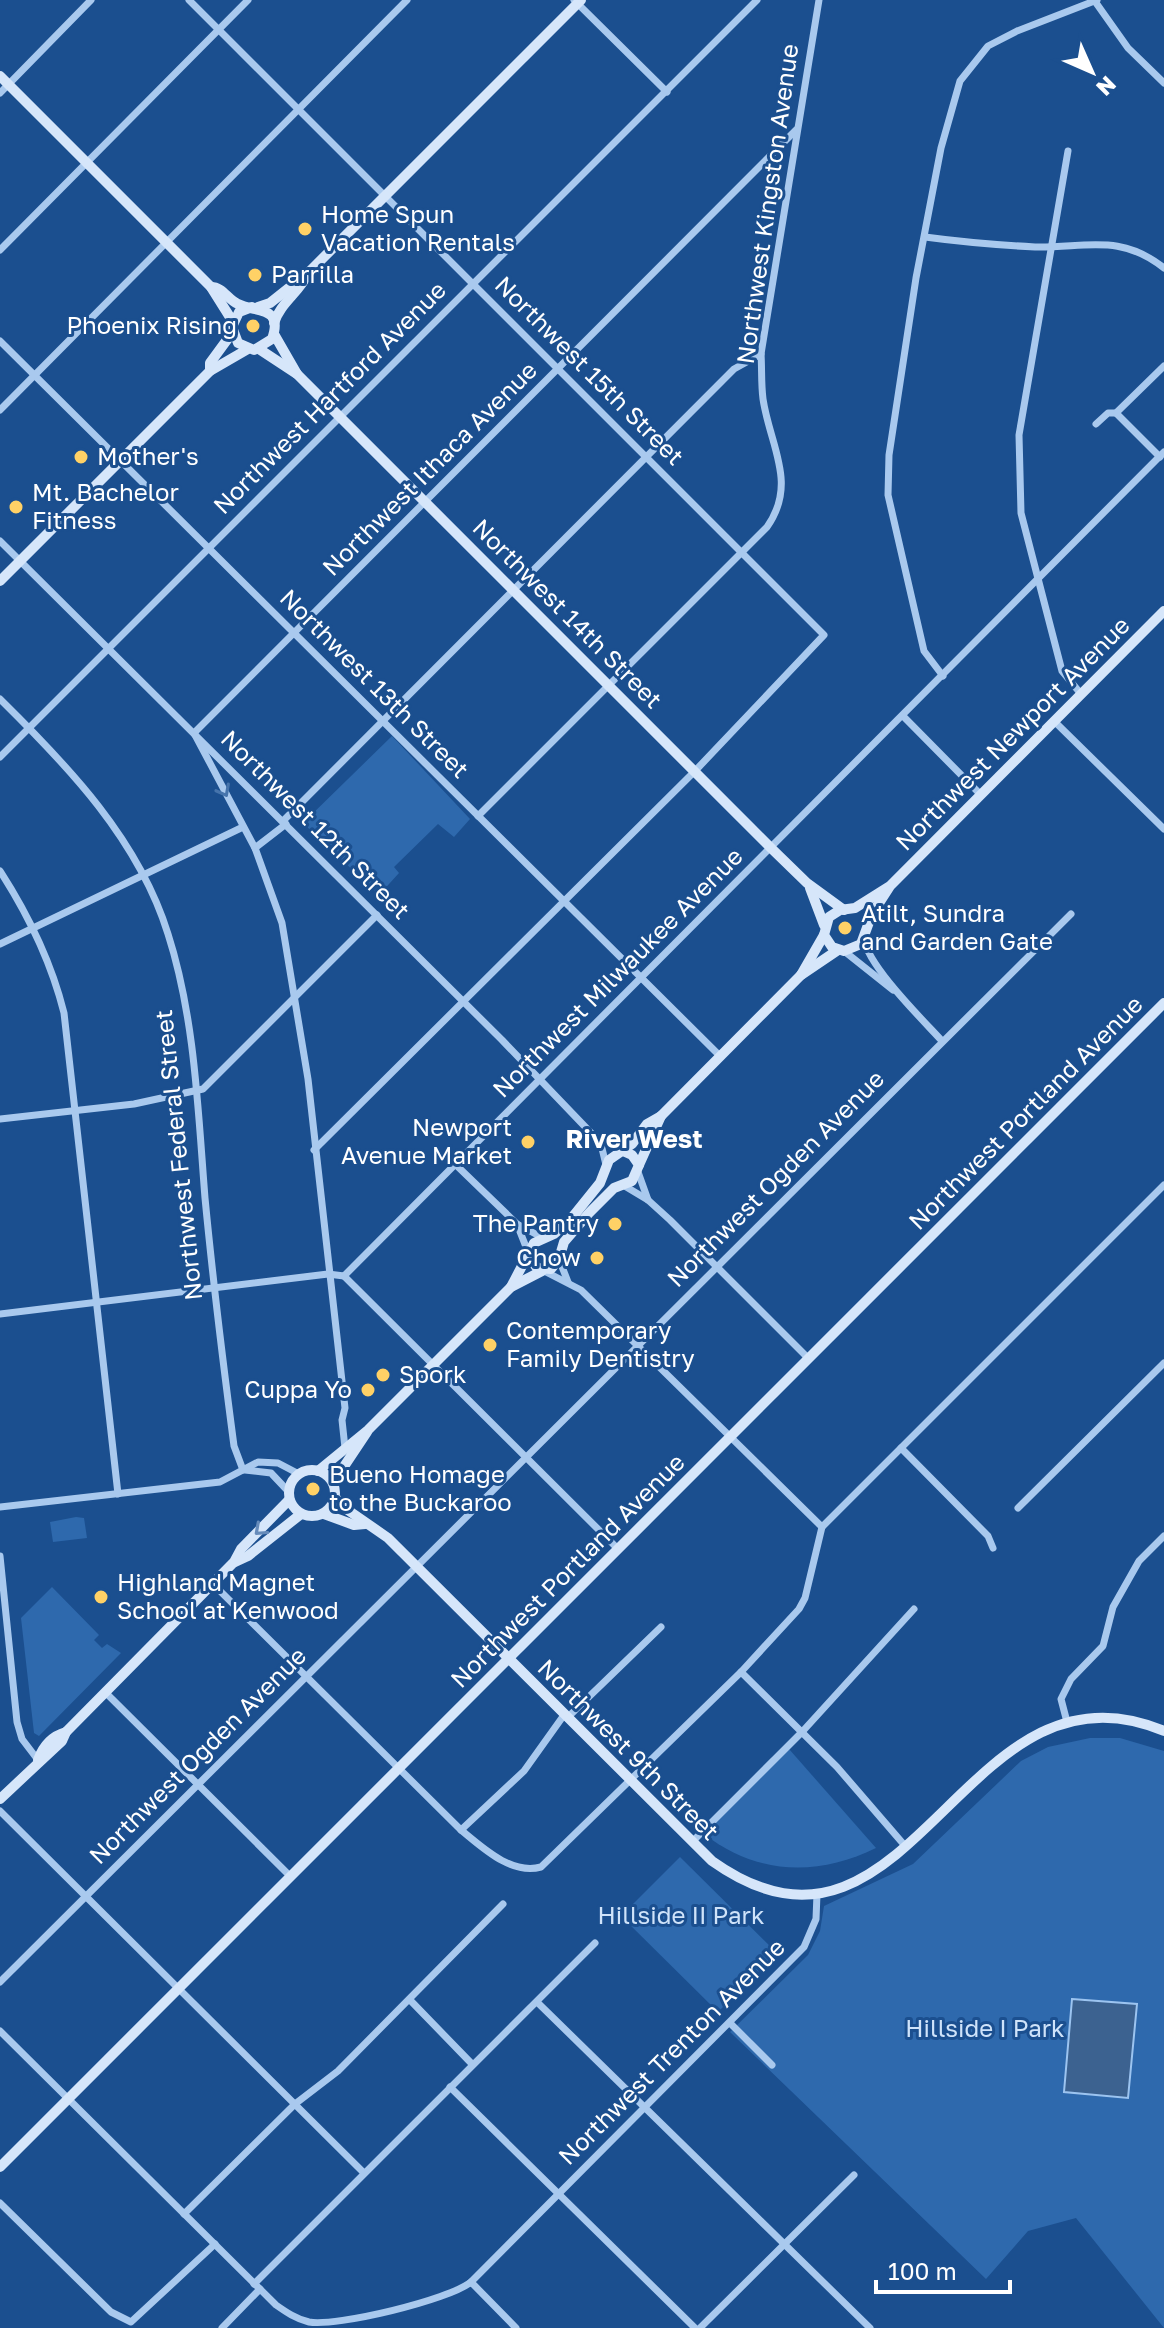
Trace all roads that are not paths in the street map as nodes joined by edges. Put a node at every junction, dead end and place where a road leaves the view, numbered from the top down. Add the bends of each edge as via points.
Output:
1 (91, 0) edge
2 (189, 0) edge
3 (248, 0) edge
4 (407, 0) edge
5 (757, 0) edge
6 (819, 0) edge
7 (578, 1) edge
8 (1095, 1) edge
9 (219, 30) junction
10 (1164, 83) edge
11 (3, 84) edge
12 (667, 92) junction
13 (297, 108) junction
14 (796, 130) junction
15 (1068, 151) dead end
16 (86, 162) junction
17 (384, 196) junction
18 (925, 237) junction
19 (166, 243) junction
20 (1051, 247) junction
21 (0, 250) edge
22 (1164, 268) edge
23 (309, 272) junction
24 (471, 282) junction
25 (211, 287) junction
26 (255, 307) junction
27 (232, 327) junction
28 (274, 328) junction
29 (0, 341) edge
30 (254, 349) junction
31 (761, 354) junction
32 (1164, 366) edge
33 (558, 368) junction
34 (210, 371) junction
35 (297, 374) junction
36 (35, 376) junction
37 (0, 410) edge
38 (1116, 413) junction
39 (340, 416) junction
40 (1096, 424) dead end
41 (1162, 454) edge
42 (646, 457) junction
43 (121, 460) junction
44 (426, 501) junction
45 (0, 541) edge
46 (209, 548) junction
47 (740, 551) junction
48 (20, 561) junction
49 (1040, 579) junction
50 (0, 581) edge
51 (514, 590) junction
52 (1164, 611) edge
53 (295, 633) junction
54 (107, 648) junction
55 (943, 676) junction
56 (608, 685) junction
57 (1081, 694) junction
58 (0, 699) edge
59 (903, 716) junction
60 (383, 721) junction
61 (1054, 721) junction
62 (29, 728) junction
63 (194, 733) junction
64 (0, 757) edge
65 (695, 771) junction
66 (981, 795) junction
67 (478, 816) junction
68 (284, 823) junction
69 (243, 827) junction
70 (1164, 829) edge
71 (255, 848) junction
72 (772, 849) junction
73 (0, 871) edge
74 (142, 875) junction
75 (807, 883) junction
76 (890, 886) junction
77 (564, 901) junction
78 (847, 910) junction
79 (1071, 914) dead end
80 (377, 915) junction
81 (34, 928) junction
82 (824, 932) junction
83 (865, 933) junction
84 (0, 944) edge
85 (841, 951) junction
86 (801, 975) junction
87 (642, 978) junction
88 (898, 993) junction
89 (297, 998) junction
90 (463, 1000) junction
91 (1164, 1003) edge
92 (942, 1041) junction
93 (720, 1056) junction
94 (540, 1079) junction
95 (196, 1093) junction
96 (76, 1110) junction
97 (661, 1116) junction
98 (0, 1119) edge
99 (600, 1140) junction
100 (314, 1150) junction
101 (623, 1151) junction
102 (455, 1164) junction
103 (639, 1169) junction
104 (605, 1170) junction
105 (621, 1185) junction
106 (1164, 1185) edge
107 (648, 1200) junction
108 (517, 1224) junction
109 (545, 1238) junction
110 (529, 1254) junction
111 (560, 1255) junction
112 (717, 1267) junction
113 (544, 1271) junction
114 (328, 1274) junction
115 (344, 1276) junction
116 (568, 1282) junction
117 (511, 1287) junction
118 (213, 1290) junction
119 (96, 1303) junction
120 (0, 1314) edge
121 (637, 1346) junction
122 (809, 1359) junction
123 (1164, 1363) edge
124 (433, 1364) junction
125 (368, 1430) junction
126 (731, 1436) junction
127 (345, 1448) junction
128 (901, 1448) junction
129 (525, 1457) junction
130 (243, 1470) junction
131 (318, 1471) junction
132 (299, 1474) junction
133 (333, 1483) junction
134 (118, 1494) junction
135 (289, 1496) junction
136 (335, 1497) junction
137 (0, 1507) edge
138 (1018, 1508) dead end
139 (301, 1514) junction
140 (324, 1514) junction
141 (365, 1524) junction
142 (822, 1527) junction
143 (1164, 1536) edge
144 (993, 1548) dead end
145 (618, 1549) junction
146 (0, 1556) edge
147 (234, 1562) junction
148 (416, 1566) junction
149 (213, 1584) junction
150 (914, 1609) dead end
151 (661, 1627) dead end
152 (509, 1660) junction
153 (741, 1672) junction
154 (306, 1677) junction
155 (105, 1692) junction
156 (566, 1717) junction
157 (1067, 1722) junction
158 (1164, 1731) edge
159 (802, 1732) junction
160 (38, 1760) junction
161 (398, 1769) junction
162 (630, 1779) junction
163 (197, 1783) junction
164 (0, 1799) edge
165 (0, 1811) edge
166 (461, 1830) junction
167 (692, 1842) junction
168 (906, 1847) junction
169 (290, 1876) junction
170 (817, 1894) junction
171 (87, 1897) junction
172 (503, 1904) dead end
173 (595, 1943) dead end
174 (0, 1982) edge
175 (179, 1989) junction
176 (410, 2000) junction
177 (537, 2002) junction
178 (730, 2023) junction
179 (0, 2031) edge
180 (472, 2064) junction
181 (772, 2065) dead end
182 (450, 2087) junction
183 (69, 2099) junction
184 (295, 2104) junction
185 (645, 2108) junction
186 (0, 2167) edge
187 (364, 2173) junction
188 (854, 2175) dead end
189 (557, 2196) junction
190 (0, 2203) edge
191 (184, 2214) junction
192 (215, 2244) junction
193 (785, 2244) junction
194 (471, 2282) junction
195 (257, 2287) junction
196 (222, 2328) edge
197 (516, 2328) edge
198 (697, 2328) edge
199 (870, 2328) edge

1 - 11 street
2 - 9 street, Northwest 15th Street
3 - 9 street
4 - 13 street
5 - 12 street, Northwest Hartford Avenue
6 - 14 street, Northwest Kingston Avenue
7 - 12 street
7 - 17 street
8 - 10 street via 1128,48
8 - 18 street via 988,46 960,81
9 - 13 street, Northwest 15th Street
9 - 16 street
11 - 16 street
12 - 24 street, Northwest Hartford Avenue
13 - 17 street, Northwest 15th Street
13 - 19 street
14 - 31 street, Northwest Kingston Avenue
14 - 33 street, Northwest Ithaca Avenue
15 - 20 street
16 - 19 street
16 - 21 street
17 - 23 street
17 - 24 street, Northwest 15th Street
18 - 20 street
18 - 55 street via 889,455 888,495 924,651
19 - 25 street
19 - 36 street
20 - 22 street via 1096,242 1133,248
20 - 49 street via 1017,474 1021,513
23 - 26 street via 270,303
23 - 28 street via 277,313
24 - 33 street, Northwest 15th Street
24 - 39 street, Northwest Hartford Avenue
25 - 26 street via 238,304
25 - 27 street
26 - 27 street via 239,312
26 - 28 street via 268,313
27 - 30 street via 238,343
27 - 34 street
28 - 30 street
28 - 35 street, Northwest 14th Street
29 - 36 street, Northwest 13th Street
30 - 34 street
30 - 35 street, Northwest 14th Street
31 - 42 street via 734,369
31 - 47 street, Northwest Kingston Avenue via 763,398 783,496 767,527
32 - 38 street
33 - 42 street, Northwest 15th Street
33 - 44 street, Northwest Ithaca Avenue
34 - 43 street
35 - 39 street, Northwest 14th Street
36 - 37 street
36 - 43 street, Northwest 13th Street
38 - 40 street
38 - 41 street
39 - 44 street, Northwest 14th Street
39 - 46 street, Northwest Hartford Avenue
41 - 49 street, Northwest Milwaukee Avenue
42 - 47 street, Northwest 15th Street
42 - 51 street
43 - 46 street, Northwest 13th Street
43 - 48 street
44 - 51 street, Northwest 14th Street
44 - 53 street, Northwest Ithaca Avenue
45 - 48 street, Northwest 12th Street
46 - 53 street, Northwest 13th Street
46 - 54 street, Northwest Hartford Avenue
47 - 56 street, Northwest Kingston Avenue
47 - 65 street, Northwest 15th Street via 824,635
48 - 50 street
48 - 54 street, Northwest 12th Street
49 - 55 street, Northwest Milwaukee Avenue
49 - 57 street via 1062,671
51 - 56 street, Northwest 14th Street
51 - 60 street
52 - 57 street, Northwest Newport Avenue
53 - 60 street, Northwest 13th Street
53 - 63 street, Northwest Ithaca Avenue
54 - 62 street, Northwest Hartford Avenue
54 - 63 street, Northwest 12th Street
55 - 59 street, Northwest Milwaukee Avenue
56 - 65 street, Northwest 14th Street
56 - 67 street, Northwest Kingston Avenue
57 - 61 street, Northwest Newport Avenue
58 - 62 street, Northwest Federal Street
59 - 66 street
59 - 72 street, Northwest Milwaukee Avenue
60 - 67 street, Northwest 13th Street
60 - 68 street
61 - 66 street, Northwest Newport Avenue
61 - 70 street
62 - 64 street, Northwest Hartford Avenue
62 - 74 street, Northwest Federal Street via 86,789
63 - 68 street, Northwest 12th Street
63 -> 69 street
65 - 72 street, Northwest 14th Street
65 - 77 street
66 - 76 street, Northwest Newport Avenue
67 - 77 street, Northwest 13th Street
68 - 71 street
68 - 80 street, Northwest 12th Street
69 - 71 street
69 - 74 street
71 - 89 street via 282,923
72 - 75 street, Northwest 14th Street
72 - 87 street, Northwest Milwaukee Avenue
73 - 81 street
74 - 81 street
74 - 95 street, Northwest Federal Street via 168,933 187,1018
75 - 78 street, Northwest 14th Street
75 - 82 street, Northwest 14th Street via 822,911
76 - 78 street, Northwest Newport Avenue
76 - 83 street, Northwest Newport Avenue
77 - 87 street, Northwest 13th Street
77 - 90 street
78 - 82 street via 829,917
78 - 83 street via 861,917
79 - 92 street, Northwest Ogden Avenue
80 - 89 street
80 - 90 street, Northwest 12th Street
81 - 84 street
81 - 96 street via 64,1013
82 - 85 street
82 - 86 street
83 - 85 street via 856,948
83 - 88 street via 872,958
85 - 86 street
85 - 88 street
86 - 93 street
87 - 93 street, Northwest 13th Street
87 - 94 street, Northwest Milwaukee Avenue
88 - 92 street
89 - 95 street
89 - 100 street
90 - 94 street, Northwest 12th Street
90 - 100 street
91 - 122 street, Northwest Portland Avenue
92 - 112 street, Northwest Ogden Avenue
93 - 97 street
94 - 99 street, Northwest 12th Street
94 - 102 street, Northwest Milwaukee Avenue
95 - 96 street
95 - 118 street, Northwest Federal Street
96 - 98 street
96 - 119 street
97 - 101 street
97 - 103 street
99 - 101 street, Northwest 12th Street
99 - 104 street
100 - 114 street
101 - 103 street via 632,1155
101 - 104 street via 613,1155
102 - 108 street
102 - 115 street, Northwest Milwaukee Avenue
103 - 105 street via 632,1181
103 - 107 street
104 - 109 street via 583,1206
105 - 107 street
105 - 111 street via 589,1213
106 - 128 street
107 - 112 street
108 - 109 street
108 - 110 street
109 - 110 street via 534,1243
110 - 113 street via 533,1266
110 - 117 street
111 - 113 street
111 - 116 street
112 - 121 street, Northwest Ogden Avenue
112 - 122 street
113 - 116 street
113 - 117 street
114 - 115 street
114 - 118 street
114 - 127 street
115 - 124 street
116 - 121 street
117 - 124 street
118 - 119 street
118 - 130 street, Northwest Federal Street via 234,1446
119 - 120 street
119 - 134 street
121 - 126 street
121 - 129 street, Northwest Ogden Avenue
122 - 126 street, Northwest Portland Avenue
123 - 138 street
124 - 125 street
124 - 129 street
125 - 127 street
125 - 133 street
126 - 142 street
126 - 145 street, Northwest Portland Avenue
127 - 131 street
128 - 142 street
128 - 144 street via 988,1536
129 - 145 street
129 - 148 street, Northwest Ogden Avenue
130 - 132 street via 269,1461
130 - 134 street via 220,1482
130 - 135 street via 271,1473
131 - 132 street
131 - 133 street
132 - 135 street
133 - 136 street
134 - 137 street
135 - 139 street
135 -> 147 street
136 - 140 street
136 - 141 street, Northwest 9th Street
139 - 140 street
139 - 147 street
140 - 141 street, Northwest 9th Street
141 - 148 street, Northwest 9th Street
142 - 153 street via 803,1602
143 - 157 street via 1139,1561 1113,1607 1103,1646 1071,1679 1061,1699
145 - 152 street, Northwest Portland Avenue
146 - 160 street via 17,1722
147 - 149 street
148 - 152 street, Northwest 9th Street
148 - 154 street, Northwest Ogden Avenue
149 - 154 street
149 - 155 street
150 - 159 street
151 - 156 street
152 - 156 street, Northwest 9th Street
152 - 161 street, Northwest Portland Avenue
153 - 159 street
153 - 162 street
154 - 161 street
154 - 163 street, Northwest Ogden Avenue
155 - 160 street via 48,1744
155 - 163 street
156 - 162 street, Northwest 9th Street
156 - 166 street via 524,1771
157 - 158 street via 1120,1719
157 - 168 street via 1002,1754
159 - 167 street
159 - 168 street
160 - 164 street
161 - 166 street
161 - 169 street, Northwest Portland Avenue
162 - 166 street via 541,1867 526,1871
162 - 167 street, Northwest 9th Street
163 - 169 street
163 - 171 street, Northwest Ogden Avenue
165 - 171 street
167 - 170 street, Northwest 9th Street via 744,1882
168 - 170 street via 868,1877
169 - 175 street, Northwest Portland Avenue
170 - 178 street, Northwest Trenton Avenue via 816,1919 804,1947
171 - 174 street, Northwest Ogden Avenue
171 - 175 street
172 - 176 street
173 - 177 street
175 - 183 street, Northwest Portland Avenue
175 - 184 street
176 - 180 street
176 - 184 street via 338,2071
177 - 180 street
177 - 185 street
178 - 181 street
178 - 185 street, Northwest Trenton Avenue
179 - 183 street, Northwest Trenton Avenue
180 - 182 street
182 - 187 street
182 - 189 street
183 - 186 street, Northwest Portland Avenue
183 - 191 street, Northwest Trenton Avenue
184 - 187 street
184 - 191 street
185 - 189 street, Northwest Trenton Avenue
185 - 193 street
187 - 195 street
188 - 193 street
189 - 194 street, Northwest Trenton Avenue
189 - 198 street
190 - 192 street via 122,2320 131,2322
191 - 192 street, Northwest Trenton Avenue
192 - 195 street, Northwest Trenton Avenue
193 - 198 street
193 - 199 street
194 - 195 street, Northwest Trenton Avenue via 431,2301 311,2322 291,2316
194 - 197 street
195 - 196 street

